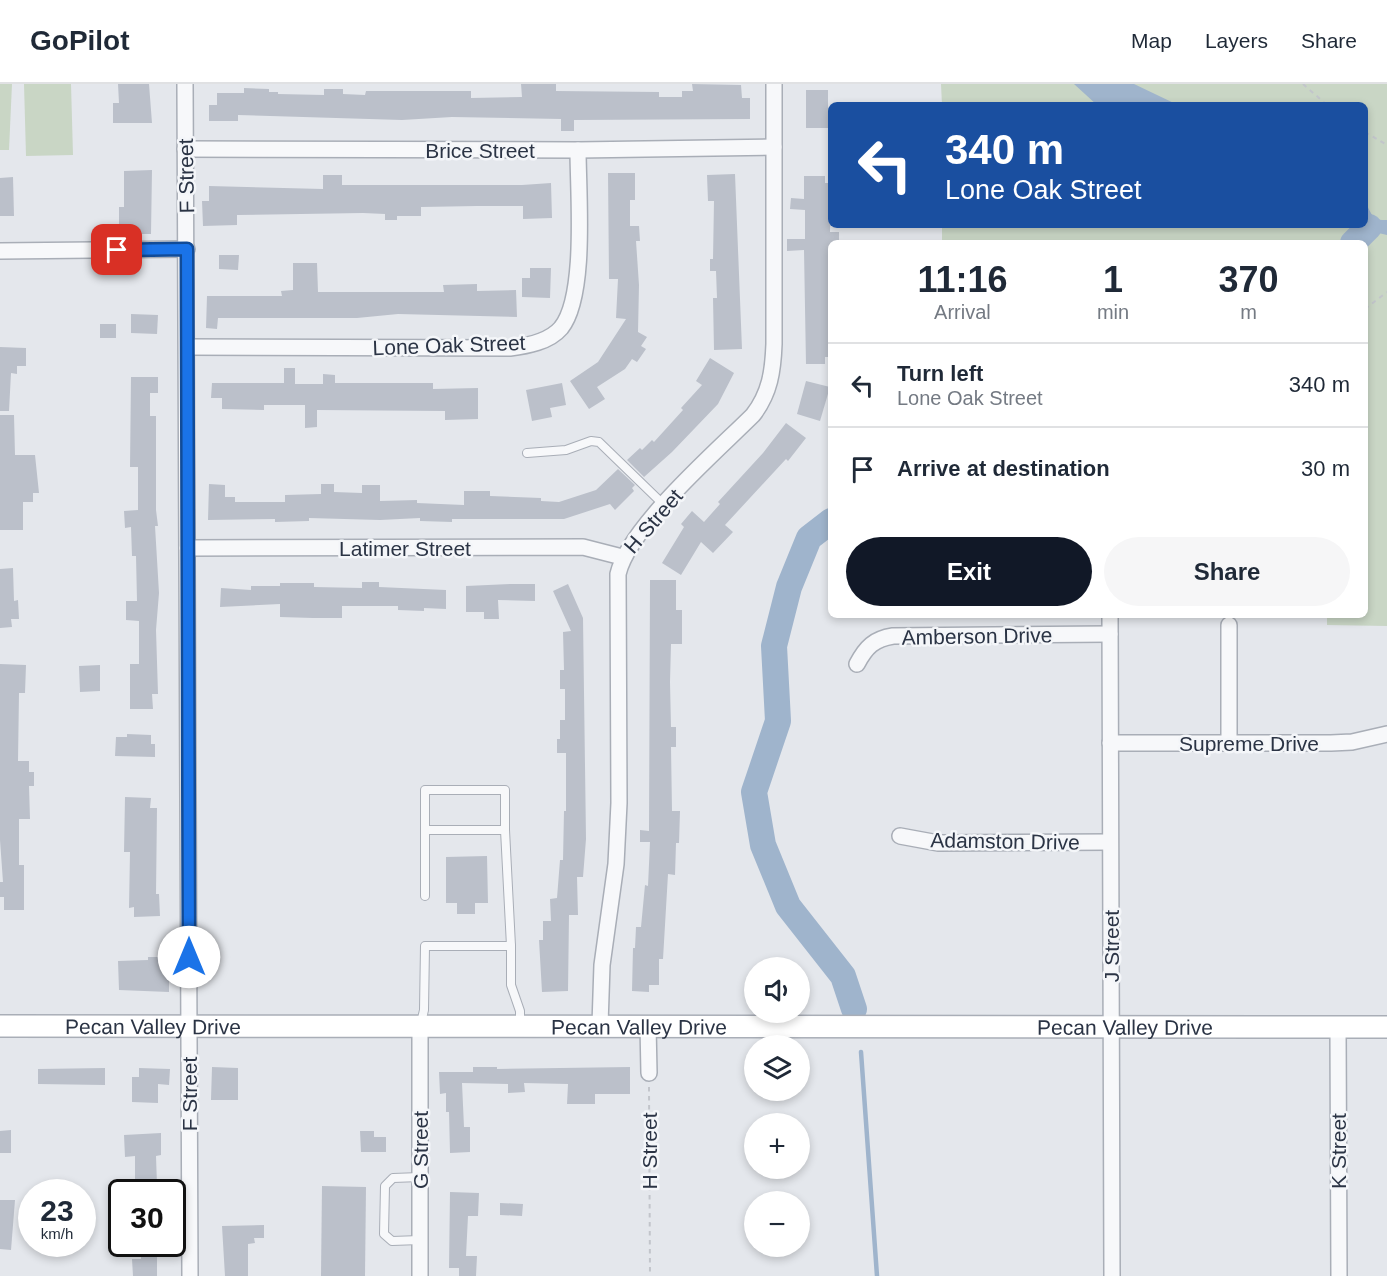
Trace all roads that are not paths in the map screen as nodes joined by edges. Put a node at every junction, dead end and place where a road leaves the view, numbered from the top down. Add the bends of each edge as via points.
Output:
1 (185, 84) edge
2 (774, 84) edge
3 (774, 147) junction
4 (185, 149) junction
5 (578, 150) junction
6 (187, 249) junction
7 (0, 251) edge
8 (188, 347) junction
9 (526, 453) dead end
10 (664, 505) junction
11 (187, 548) junction
12 (622, 558) junction
13 (1110, 618) edge
14 (1229, 626) dead end
15 (1110, 634) junction
16 (857, 664) dead end
17 (1387, 734) edge
18 (1110, 743) junction
19 (1229, 743) junction
20 (424, 830) junction
21 (505, 830) junction
22 (900, 836) dead end
23 (1110, 842) junction
24 (425, 896) dead end
25 (511, 946) junction
26 (189, 1025) junction
27 (420, 1025) junction
28 (520, 1025) junction
29 (600, 1025) junction
30 (648, 1025) junction
31 (0, 1026) edge
32 (1338, 1027) junction
33 (1387, 1027) edge
34 (1111, 1028) junction
35 (649, 1073) road end
36 (420, 1177) junction
37 (420, 1240) junction
38 (190, 1276) edge
39 (420, 1276) edge
40 (1112, 1276) edge
41 (1339, 1276) edge

1 - 4 street, F Street
2 - 3 street, H Street
3 - 5 street, Brice Street
3 - 10 street, H Street via 774,344 769,385 753,415
4 - 5 street, Brice Street
4 - 6 street, F Street
5 - 8 street, Lone Oak Street via 576,291 560,330 542,341 510,348
6 - 7 street
6 - 8 street, F Street
8 - 11 street, F Street
9 - 10 lane via 599,442
10 - 12 street, H Street
11 - 12 street, Latimer Street via 584,547
11 - 26 street, F Street
12 - 29 street, H Street via 616,593 619,803 616,864 602,965
13 - 15 street, J Street
14 - 19 street
15 - 16 street, Amberson Drive via 893,636 878,638
15 - 18 street, J Street
17 - 19 street, Supreme Drive via 1352,742
18 - 19 street, Supreme Drive
18 - 23 street, J Street
20 - 21 lane
20 - 21 lane via 425,790 505,790
20 - 24 lane
21 - 25 lane
22 - 23 street, Adamston Drive via 938,843
23 - 34 street, J Street
25 - 27 lane via 425,946 424,1010
25 - 28 lane via 511,985 520,1011
26 - 27 main road, Pecan Valley Drive
26 - 31 main road, Pecan Valley Drive
26 - 38 street, F Street
27 - 28 main road, Pecan Valley Drive
27 - 36 street, G Street
28 - 29 main road, Pecan Valley Drive
29 - 30 main road, Pecan Valley Drive
30 - 34 main road, Pecan Valley Drive
30 - 35 street
32 - 33 main road, Pecan Valley Drive
32 - 34 main road, Pecan Valley Drive
32 - 41 street, K Street
34 - 40 street, J Street
36 - 37 street, G Street
36 - 37 lane via 393,1178 385,1186 384,1234 392,1241
37 - 39 street, G Street

